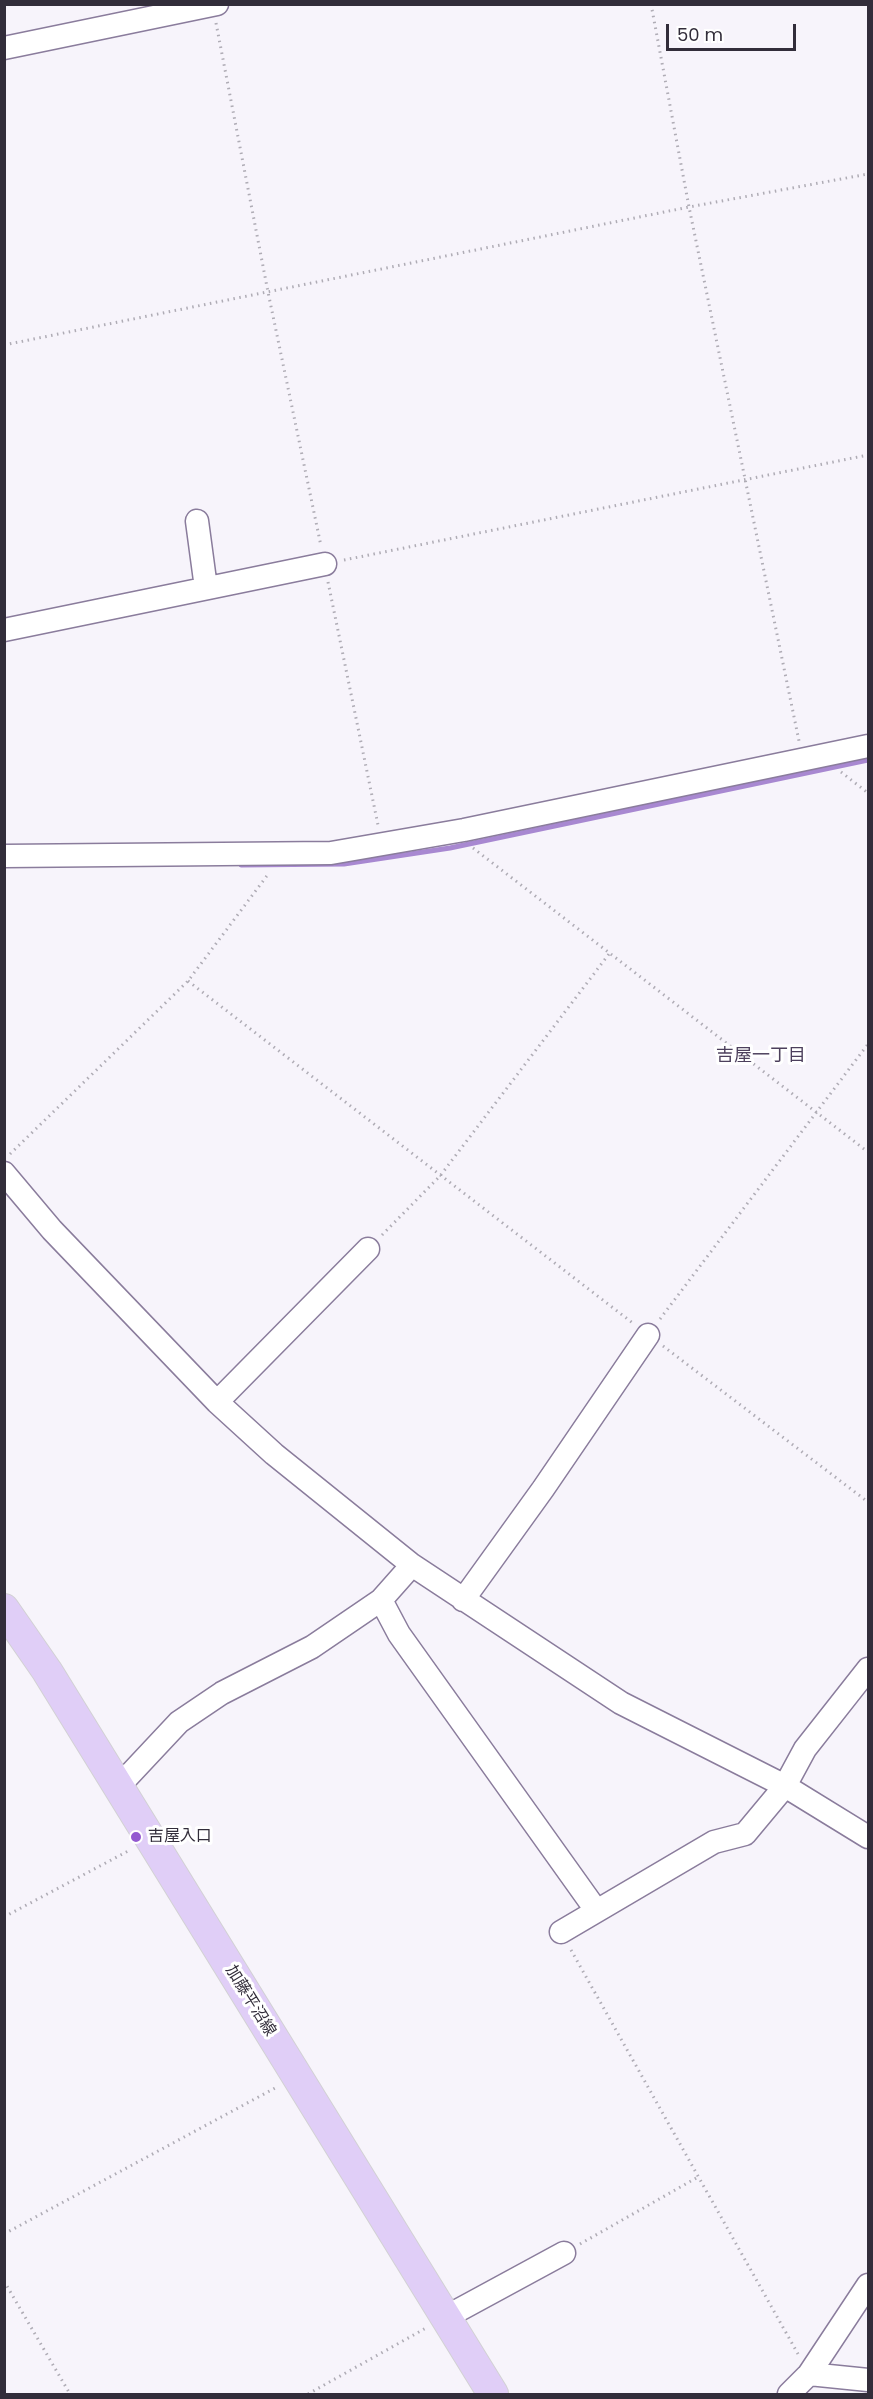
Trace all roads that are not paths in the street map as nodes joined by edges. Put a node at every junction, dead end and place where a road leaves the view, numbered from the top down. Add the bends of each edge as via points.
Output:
1 (215, 5) edge
2 (4, 48) edge
3 (197, 521) dead end
4 (325, 564) road end
5 (206, 588) junction
6 (4, 630) edge
7 (868, 746) edge
8 (4, 856) edge
9 (4, 1173) edge
10 (368, 1249) road end
11 (648, 1335) road end
12 (217, 1402) junction
13 (412, 1565) junction
14 (381, 1600) junction
15 (463, 1600) junction
16 (4, 1609) edge
17 (868, 1669) edge
18 (118, 1786) junction
19 (785, 1786) junction
20 (868, 1837) edge
21 (596, 1910) junction
22 (561, 1932) road end
23 (564, 2253) road end
24 (868, 2285) edge
25 (446, 2317) junction
26 (809, 2374) junction
27 (868, 2380) edge
28 (493, 2394) edge
29 (789, 2394) edge

1 - 2 street
3 - 5 street
4 - 5 street
5 - 6 street
7 - 8 street via 464,830 331,853
9 - 12 street via 60,1238
10 - 12 street
11 - 15 street
12 - 13 street via 274,1454
13 - 14 street
13 - 15 street
14 - 18 street via 312,1647 222,1693 179,1722
14 - 21 street via 399,1634
15 - 19 street via 621,1703
16 - 18 main road, 加藤平沼線
17 - 19 street via 806,1749
18 - 25 main road, 加藤平沼線
19 - 20 street
19 - 21 street via 745,1834 714,1842
21 - 22 street
23 - 25 street
24 - 26 street
25 - 28 main road, 加藤平沼線
26 - 27 street
26 - 29 street

